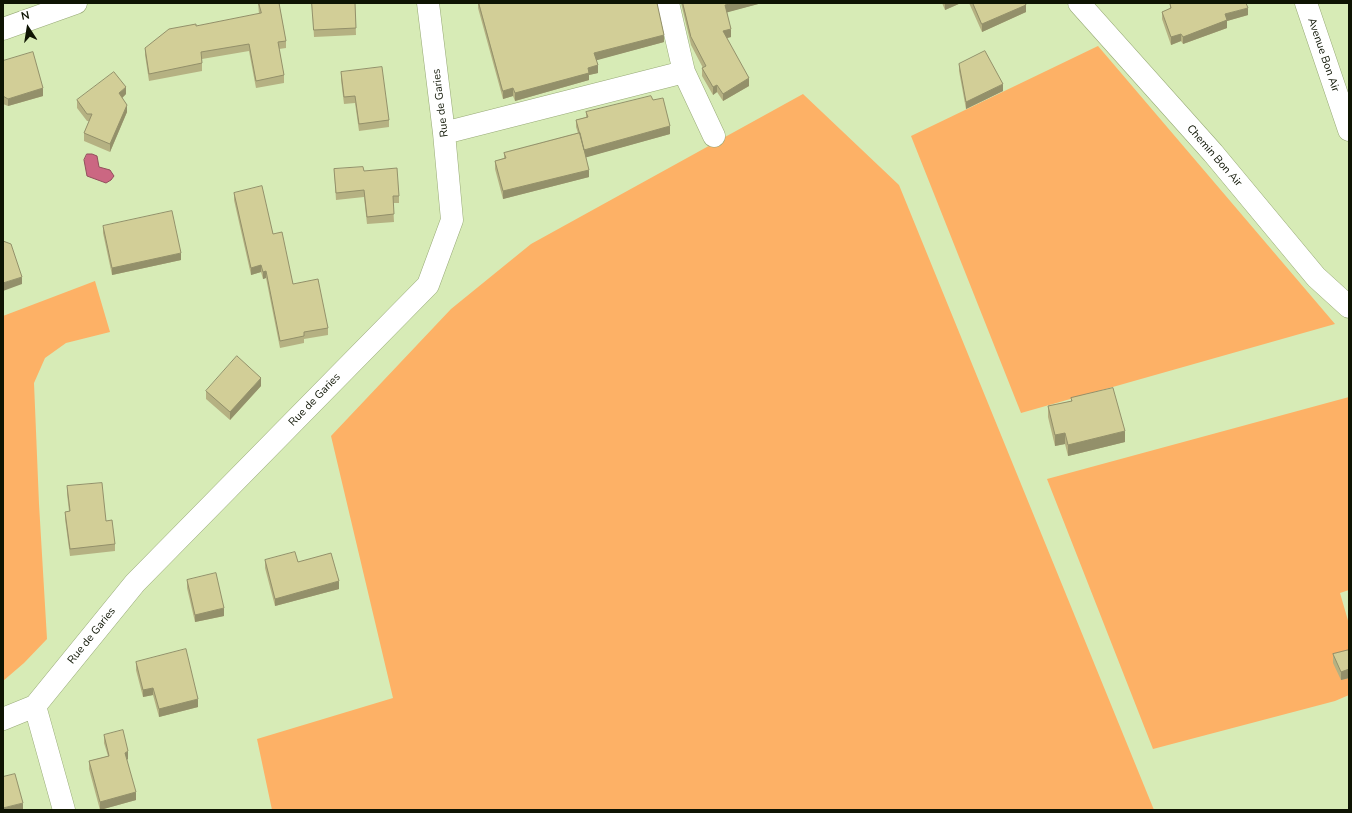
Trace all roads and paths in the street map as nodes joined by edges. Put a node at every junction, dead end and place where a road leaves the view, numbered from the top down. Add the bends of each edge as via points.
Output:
1 (76, 3) edge
2 (428, 3) edge
3 (668, 3) edge
4 (1079, 3) edge
5 (1306, 3) edge
6 (3, 29) edge
7 (684, 72) junction
8 (1349, 130) edge
9 (444, 132) junction
10 (714, 136) dead end
11 (1349, 307) edge
12 (35, 706) junction
13 (3, 719) edge
14 (64, 810) edge

1 - 6 street
2 - 9 street, Rue de Garies
3 - 7 street
4 - 11 street, Chemin Bon Air via 1213,153 1316,277
5 - 8 street, Avenue Bon Air
7 - 9 street
7 - 10 street
9 - 12 street, Rue de Garies via 452,220 428,285 135,583
12 - 13 street, Rue de Garies
12 - 14 street

